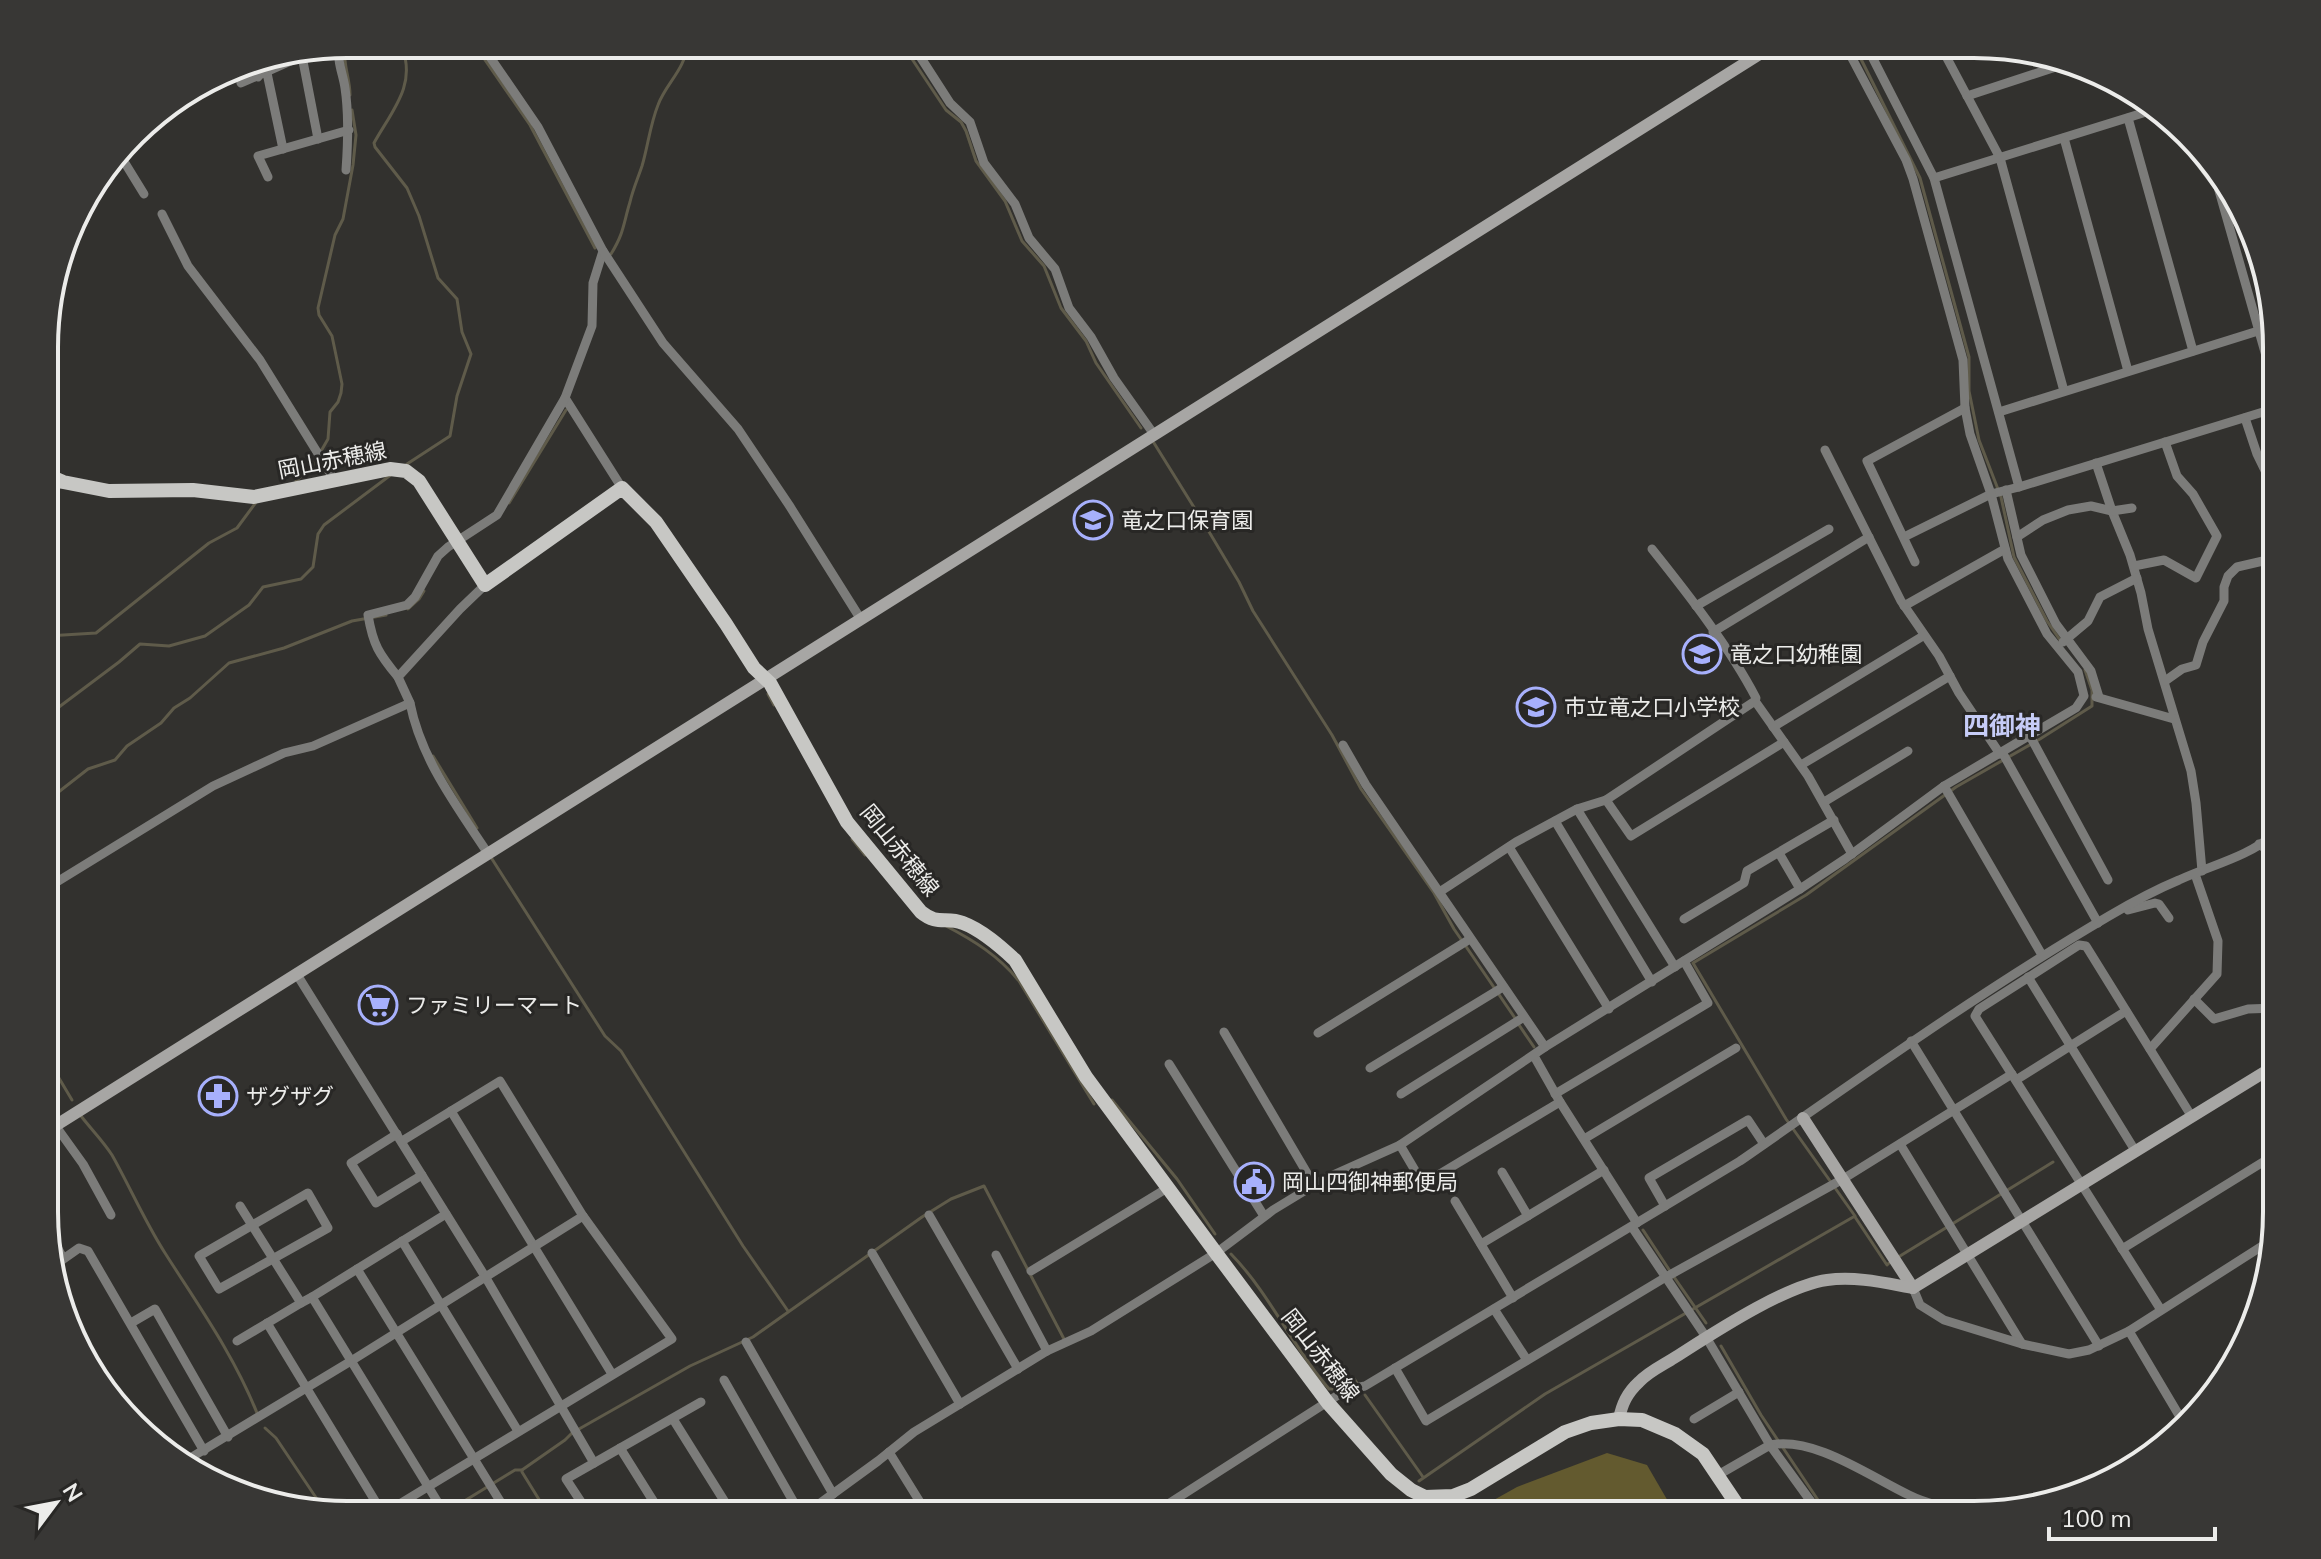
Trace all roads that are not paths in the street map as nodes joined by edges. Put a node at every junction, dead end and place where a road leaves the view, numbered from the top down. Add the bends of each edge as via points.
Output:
1 (339, 58) edge
2 (491, 58) edge
3 (921, 58) edge
4 (1753, 58) edge
5 (1852, 58) edge
6 (1873, 58) edge
7 (1947, 58) edge
8 (299, 62) edge
9 (278, 67) edge
10 (2051, 69) edge
11 (259, 72) edge
12 (262, 75) junction
13 (241, 83) dead end
14 (1967, 96) junction
15 (2143, 113) edge
16 (2128, 118) junction
17 (349, 130) junction
18 (2064, 138) junction
19 (318, 139) junction
20 (283, 149) junction
21 (2000, 158) junction
22 (125, 163) edge
23 (346, 170) dead end
24 (268, 177) dead end
25 (1934, 178) junction
26 (144, 194) dead end
27 (2221, 197) edge
28 (162, 214) dead end
29 (603, 251) junction
30 (2258, 331) junction
31 (2263, 348) edge
32 (2193, 351) junction
33 (2128, 371) junction
34 (2064, 391) junction
35 (565, 398) junction
36 (1965, 408) junction
37 (1999, 412) junction
38 (2263, 412) edge
39 (2245, 418) junction
40 (1153, 433) junction
41 (2165, 442) junction
42 (1825, 450) dead end
43 (2096, 463) junction
44 (2263, 464) edge
45 (58, 480) edge
46 (335, 481) junction
47 (2019, 487) junction
48 (622, 488) junction
49 (2006, 490) junction
50 (1991, 494) junction
51 (2132, 508) dead end
52 (2112, 511) junction
53 (1829, 529) dead end
54 (1869, 537) junction
55 (1904, 537) junction
56 (2017, 537) junction
57 (456, 541) junction
58 (1652, 549) dead end
59 (2005, 549) junction
60 (2263, 561) edge
61 (1915, 562) dead end
62 (2134, 566) junction
63 (2137, 578) junction
64 (485, 585) junction
65 (1696, 606) junction
66 (1904, 606) junction
67 (860, 618) junction
68 (1713, 632) junction
69 (1923, 636) junction
70 (2062, 643) junction
71 (1950, 676) junction
72 (398, 677) junction
73 (764, 678) junction
74 (2165, 681) junction
75 (2092, 696) junction
76 (1755, 701) junction
77 (410, 703) junction
78 (2174, 719) junction
79 (1773, 727) junction
80 (2033, 741) junction
81 (1784, 742) junction
82 (1343, 745) dead end
83 (1908, 751) dead end
84 (2004, 756) junction
85 (1801, 765) junction
86 (1947, 791) junction
87 (1606, 800) junction
88 (1824, 802) junction
89 (1577, 809) junction
90 (1834, 820) junction
91 (1555, 821) junction
92 (2263, 841) edge
93 (2259, 844) junction
94 (1509, 847) junction
95 (2263, 847) edge
96 (487, 852) junction
97 (1779, 853) junction
98 (1852, 854) junction
99 (2198, 872) junction
100 (2108, 880) dead end
101 (58, 881) edge
102 (1800, 889) junction
103 (1441, 891) junction
104 (2117, 911) junction
105 (2169, 918) dead end
106 (1684, 919) dead end
107 (2098, 923) junction
108 (1466, 942) junction
109 (2042, 955) junction
110 (1679, 964) junction
111 (296, 973) junction
112 (2028, 977) junction
113 (1652, 982) junction
114 (1499, 989) junction
115 (2194, 999) junction
116 (2263, 1008) edge
117 (1609, 1009) junction
118 (2126, 1011) junction
119 (1520, 1020) junction
120 (1224, 1032) dead end
121 (1318, 1033) dead end
122 (1911, 1041) junction
123 (2070, 1045) junction
124 (1545, 1047) junction
125 (1736, 1048) dead end
126 (2150, 1049) junction
127 (1534, 1056) junction
128 (1169, 1064) dead end
129 (1370, 1068) dead end
130 (2263, 1073) edge
131 (2014, 1077) junction
132 (1401, 1094) dead end
133 (1558, 1098) junction
134 (1954, 1110) junction
135 (451, 1111) junction
136 (2192, 1117) junction
137 (1796, 1123) junction
138 (58, 1124) edge
139 (58, 1136) edge
140 (400, 1138) junction
141 (1584, 1139) junction
142 (1764, 1144) junction
143 (1900, 1144) junction
144 (1400, 1145) junction
145 (2136, 1152) junction
146 (2263, 1162) edge
147 (1604, 1170) junction
148 (1502, 1172) dead end
149 (422, 1175) junction
150 (1836, 1183) junction
151 (1314, 1185) junction
152 (2082, 1186) junction
153 (1169, 1187) junction
154 (1455, 1201) dead end
155 (240, 1206) dead end
156 (1665, 1206) junction
157 (446, 1214) junction
158 (111, 1215) dead end
159 (929, 1215) dead end
160 (583, 1216) junction
161 (1264, 1216) junction
162 (1528, 1216) junction
163 (2022, 1221) junction
164 (1634, 1225) junction
165 (252, 1226) junction
166 (402, 1241) junction
167 (1481, 1244) junction
168 (534, 1247) junction
169 (2261, 1247) edge
170 (2122, 1249) junction
171 (872, 1253) dead end
172 (1216, 1253) junction
173 (61, 1254) edge
174 (1969, 1254) junction
175 (996, 1255) dead end
176 (63, 1258) joint
177 (273, 1259) junction
178 (357, 1269) junction
179 (1031, 1271) dead end
180 (1670, 1274) junction
181 (486, 1278) junction
182 (1913, 1288) junction
183 (312, 1297) junction
184 (1513, 1298) junction
185 (301, 1303) junction
186 (441, 1306) junction
187 (1494, 1309) junction
188 (2161, 1310) junction
189 (131, 1323) junction
190 (267, 1323) junction
191 (2129, 1331) junction
192 (396, 1333) junction
193 (1706, 1337) junction
194 (237, 1341) dead end
195 (746, 1342) dead end
196 (2022, 1344) junction
197 (2099, 1346) junction
198 (1047, 1351) junction
199 (1527, 1360) junction
200 (351, 1361) junction
201 (1395, 1368) junction
202 (1018, 1369) junction
203 (612, 1374) junction
204 (724, 1380) dead end
205 (306, 1389) junction
206 (1739, 1392) junction
207 (701, 1402) dead end
208 (1328, 1403) junction
209 (960, 1404) junction
210 (560, 1405) junction
211 (2179, 1415) edge
212 (673, 1419) junction
213 (1619, 1419) junction
214 (1694, 1419) dead end
215 (518, 1431) junction
216 (228, 1437) junction
217 (1776, 1444) junction
218 (620, 1448) junction
219 (204, 1451) junction
220 (889, 1452) junction
221 (194, 1457) edge
222 (474, 1458) junction
223 (594, 1463) junction
224 (1718, 1475) junction
225 (428, 1486) junction
226 (833, 1494) junction
227 (1425, 1497) junction
228 (375, 1501) edge
229 (404, 1501) edge
230 (437, 1501) edge
231 (500, 1501) edge
232 (580, 1501) edge
233 (653, 1501) edge
234 (724, 1501) edge
235 (795, 1501) edge
236 (823, 1501) edge
237 (919, 1501) edge
238 (1173, 1501) edge
239 (1422, 1501) edge
240 (1735, 1501) edge
241 (1811, 1501) edge
242 (1925, 1501) edge

1 - 17 street
2 - 29 street via 538,127
3 - 40 street via 950,103 970,122 984,163 1015,204 1029,238 1055,269 1069,308
4 - 40 street
5 - 36 street via 1913,179 1963,360
6 - 25 street
7 - 14 street
8 - 19 street
9 - 12 street
10 - 14 street
11 - 12 street
12 - 13 street
12 - 20 street
14 - 21 street
15 - 16 street
16 - 18 street
16 - 32 street
17 - 19 street
17 - 23 street
18 - 21 street
18 - 33 street
19 - 20 street
20 - 24 street via 258,156
21 - 25 street
21 - 34 street
22 - 26 street
25 - 37 street
27 - 30 street
28 - 46 street via 188,266 260,360
29 - 35 street via 593,283 592,326
29 - 67 street via 663,343 738,429
30 - 31 street
30 - 32 street
32 - 33 street
33 - 34 street
34 - 37 street
35 - 48 street
35 - 57 street via 497,515
36 - 50 street
36 - 55 street via 1867,461
37 - 47 street
38 - 39 street
39 - 41 street
39 - 44 street
40 - 67 street
41 - 43 street
41 - 62 street via 2177,476 2217,536 2196,578 2164,560
42 - 54 street
43 - 47 street
43 - 52 street
45 - 46 main road, 岡山赤穂線 via 109,491 193,490 254,497
46 - 57 main road, 岡山赤穂線 via 390,469 406,471 419,481
47 - 49 street
48 - 64 main road
48 - 73 main road, 岡山赤穂線 via 656,522
49 - 50 street
49 - 56 street
50 - 55 street
50 - 59 street
51 - 52 street
52 - 56 street via 2091,506 2068,510
52 - 62 street
53 - 65 street
54 - 66 street
54 - 68 street
55 - 61 street
56 - 70 street
57 - 64 main road, 岡山赤穂線
57 - 72 street via 438,556 407,605 368,615 373,643
58 - 65 street
59 - 66 street
59 - 70 street via 2047,634
60 - 74 street via 2237,567 2228,576 2224,601 2196,665
62 - 63 street
63 - 70 street via 2100,597 2088,621
63 - 74 street
64 - 72 street
65 - 68 street
66 - 69 street
67 - 73 street
68 - 76 street
69 - 71 street
69 - 79 street
70 - 75 street via 2084,658 2091,671
71 - 84 street
71 - 85 street
72 - 77 street
73 - 96 street
73 - 153 main road, 岡山赤穂線 via 855,833 930,920 964,923 1015,960 1086,1077
74 - 78 street
75 - 78 street
75 - 80 street
76 - 79 street
76 - 87 street
77 - 96 street via 443,785
77 - 101 street via 213,786
78 - 99 street via 2191,771
79 - 81 street
80 - 84 street
80 - 100 street
81 - 85 street
81 - 87 street via 1631,836
82 - 103 street
83 - 88 street
84 - 86 street
84 - 107 street
85 - 88 street
86 - 98 street
86 - 109 street
87 - 89 street
88 - 90 street
89 - 91 street
89 - 110 street
90 - 97 street
90 - 98 street
91 - 94 street
91 - 113 street
92 - 93 street
93 - 95 street
93 - 99 street
94 - 103 street
94 - 117 street
96 - 111 street
97 - 102 street
97 - 106 street via 1747,871 1744,883
98 - 102 street
99 - 104 street
99 - 115 street via 2218,941 2217,974
102 - 110 street
103 - 108 street
104 - 105 street via 2155,903
104 - 107 street
107 - 109 street
108 - 114 street
108 - 121 street
109 - 122 street
110 - 113 street
110 - 133 street via 1708,1003
111 - 138 street
111 - 140 street
112 - 118 street via 2079,945 2086,946
112 - 123 street
112 - 131 street via 1975,1016
113 - 117 street
114 - 119 street
114 - 129 street
115 - 116 street via 2214,1019
115 - 126 street
117 - 124 street
118 - 123 street
118 - 126 street
119 - 124 street
119 - 132 street
120 - 151 street
122 - 134 street
122 - 137 street
123 - 131 street
123 - 145 street
124 - 127 street
125 - 141 street
126 - 136 street
127 - 133 street
127 - 144 street
128 - 161 street
130 - 136 street
131 - 134 street
131 - 152 street
133 - 141 street
133 - 144 street via 1423,1184
134 - 143 street
134 - 163 street
135 - 140 street
135 - 160 street via 500,1081
135 - 168 street
136 - 145 street
137 - 142 street
137 - 150 street
139 - 158 street via 83,1164
140 - 149 street
140 - 149 street via 351,1163 376,1203
141 - 147 street
142 - 156 street
142 - 156 street via 1748,1120 1649,1178
143 - 150 street
143 - 174 street
144 - 151 street
145 - 152 street
146 - 170 street
147 - 162 street
147 - 164 street
148 - 162 street
149 - 157 street
150 - 180 street
150 - 182 street
151 - 161 street
152 - 163 street
152 - 170 street
153 - 172 main road, 岡山赤穂線
153 - 179 street
154 - 167 street
155 - 165 street
156 - 164 street
157 - 166 street
157 - 181 street
159 - 202 street
160 - 168 street
160 - 203 street via 672,1339
161 - 172 street
162 - 167 street
163 - 174 street
163 - 197 street
164 - 180 street
164 - 184 street
165 - 177 street
165 - 177 street via 199,1256 219,1289
165 - 177 street via 308,1193 328,1228
166 - 178 street
166 - 186 street
167 - 184 street
168 - 181 street
168 - 203 street
169 - 188 street
170 - 188 street
171 - 209 street
172 - 198 street via 1091,1331
172 - 208 main road, 岡山赤穂線
173 - 176 street
174 - 182 street
174 - 196 street
175 - 198 street
176 - 189 street via 79,1248 88,1251
177 - 185 street
178 - 183 street
178 - 192 street
180 - 193 street
180 - 199 street
181 - 186 street
181 - 210 street
182 - 193 street via 1826,1280 1799,1288
182 - 196 street via 1920,1305 1944,1320
183 - 185 street
183 - 200 street
184 - 187 street
185 - 190 street
186 - 192 street
186 - 215 street
187 - 199 street
187 - 201 street
188 - 191 street
189 - 216 street via 155,1309
189 - 219 street
190 - 194 street
190 - 205 street
191 - 197 street
191 - 211 street
192 - 200 street
192 - 222 street
193 - 206 street
193 - 213 street via 1639,1381 1623,1401
195 - 226 street
196 - 197 street via 2069,1354
198 - 202 street
199 - 201 street via 1426,1421
200 - 205 street
200 - 225 street
201 - 208 street
202 - 209 street
203 - 210 street
204 - 235 street
205 - 216 street
205 - 228 street
206 - 214 street
206 - 217 street
207 - 212 street
208 - 227 main road, 岡山赤穂線 via 1391,1474
208 - 238 street
209 - 220 street
210 - 215 street
210 - 223 street
212 - 218 street
212 - 234 street
213 - 224 main road via 1642,1420 1675,1434 1703,1454
213 - 227 main road via 1565,1432 1471,1489
215 - 222 street
216 - 219 street
217 - 224 street
217 - 241 street
217 - 242 street via 1818,1450
218 - 223 street
218 - 233 street
219 - 221 street
220 - 226 street
220 - 237 street
222 - 225 street
222 - 231 street
223 - 232 street via 566,1479
224 - 240 main road
225 - 229 street
225 - 230 street
226 - 236 street
227 - 239 street

